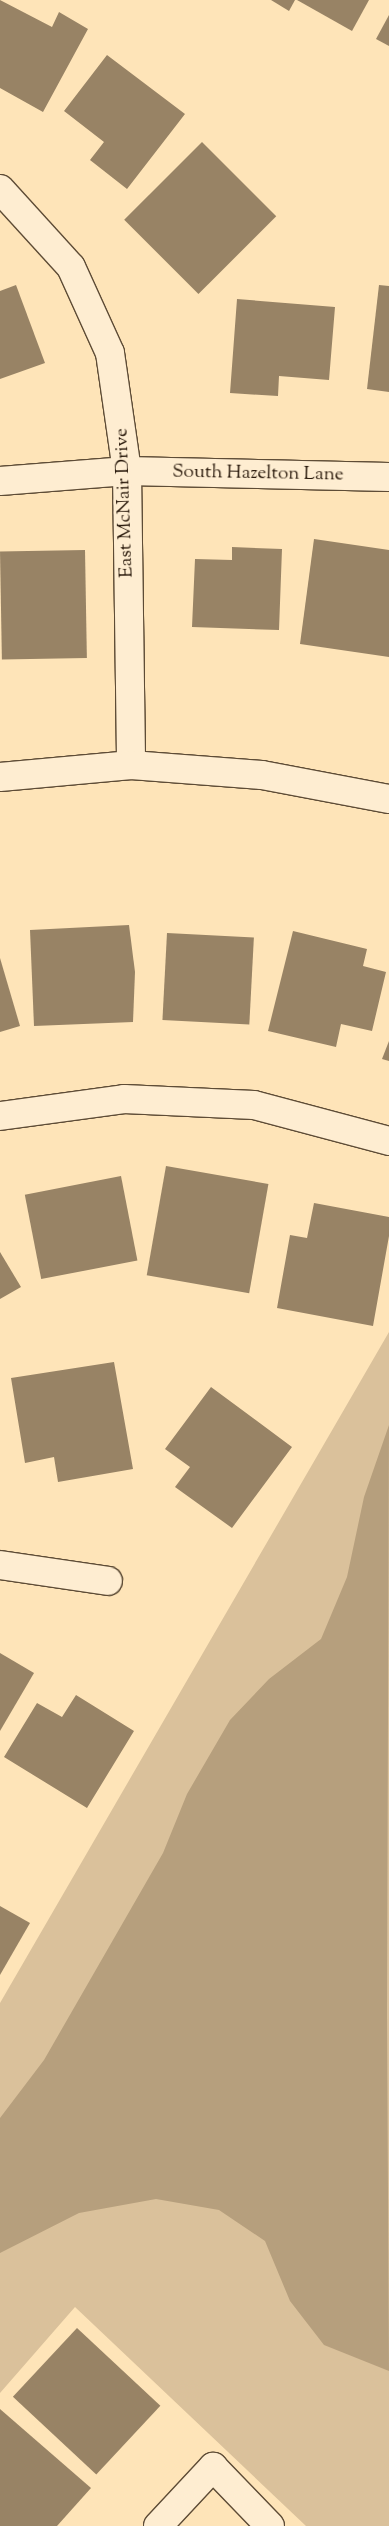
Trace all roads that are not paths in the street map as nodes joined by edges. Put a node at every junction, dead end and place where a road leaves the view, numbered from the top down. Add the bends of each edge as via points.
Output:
1 (0, 189) edge
2 (126, 471) junction
3 (389, 476) edge
4 (0, 481) edge
5 (131, 765) junction
6 (0, 777) edge
7 (389, 799) edge
8 (0, 1116) edge
9 (389, 1141) edge
10 (0, 1566) edge
11 (108, 1581) dead end
12 (158, 2526) edge
13 (270, 2526) edge

1 - 2 street, East McNair Drive via 71,267 110,353
2 - 3 street, South Hazelton Lane
2 - 4 street, South Hazelton Lane
2 - 5 street, East McNair Drive
5 - 6 street
5 - 7 street via 262,775
8 - 9 street via 124,1099 254,1105
10 - 11 street
12 - 13 street via 213,2467

